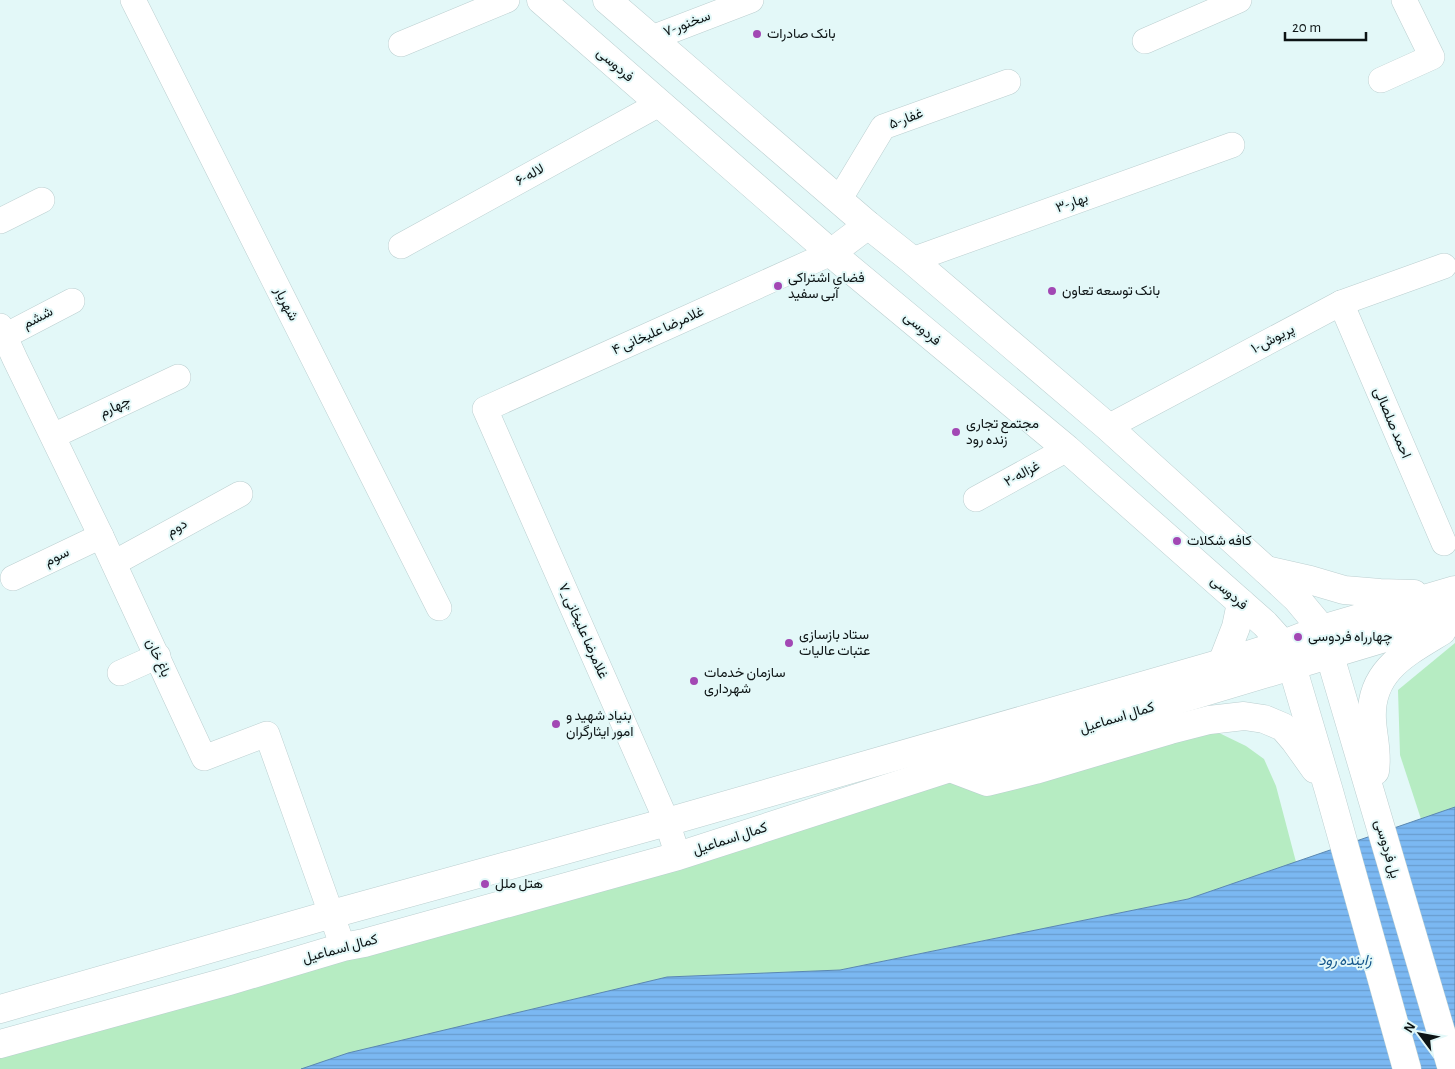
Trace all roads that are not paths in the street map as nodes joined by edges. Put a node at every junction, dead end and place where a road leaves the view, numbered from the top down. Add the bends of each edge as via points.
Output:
1 (133, 0) edge
2 (507, 0) edge
3 (541, 0) edge
4 (607, 0) edge
5 (751, 0) edge
6 (1239, 0) edge
7 (1404, 0) edge
8 (652, 38) junction
9 (1145, 41) dead end
10 (401, 44) dead end
11 (1381, 80) dead end
12 (1008, 82) dead end
13 (659, 104) junction
14 (1232, 145) dead end
15 (42, 200) dead end
16 (840, 200) junction
17 (0, 221) edge
18 (868, 225) junction
19 (401, 246) dead end
20 (831, 253) junction
21 (912, 260) junction
22 (1444, 266) dead end
23 (72, 301) dead end
24 (1341, 303) junction
25 (2, 331) edge
26 (7, 363) edge
27 (178, 377) dead end
28 (485, 409) joint
29 (1108, 427) junction
30 (53, 436) junction
31 (1067, 449) junction
32 (240, 494) dead end
33 (976, 499) dead end
34 (101, 536) junction
35 (1444, 543) dead end
36 (114, 563) junction
37 (1266, 570) junction
38 (13, 578) dead end
39 (1447, 592) edge
40 (1241, 603) junction
41 (439, 608) dead end
42 (1455, 617) edge
43 (1455, 622) edge
44 (1322, 629) junction
45 (1288, 655) junction
46 (1330, 655) junction
47 (158, 656) junction
48 (1222, 663) junction
49 (120, 673) dead end
50 (950, 768) junction
51 (1329, 791) junction
52 (1370, 792) junction
53 (667, 822) junction
54 (678, 856) junction
55 (332, 914) junction
56 (344, 947) junction
57 (0, 1009) edge
58 (0, 1044) edge
59 (1407, 1069) edge
60 (1452, 1069) edge

1 - 41 street, شهریار
2 - 10 street
3 - 13 main road, فردوسی
4 - 8 main road
5 - 8 street, ۷-سخنور
6 - 9 street
7 - 11 street via 1432,57
8 - 16 main road
12 - 16 street, ۵-غفار via 883,127
13 - 19 street, ۶-لاله
13 - 20 main road, فردوسی
14 - 21 street, ۳-بهار
15 - 17 street
16 - 18 main road
18 - 20 main road
18 - 21 main road
20 - 28 street, ۴ غلامرضا علیخانی
20 - 31 main road, فردوسی
21 - 29 main road
22 - 24 street, ۱-پریوش
23 - 25 street, ششم
24 - 29 street, ۱-پریوش
24 - 35 street, احمد صلصالی
25 - 26 street, باغ خان
26 - 30 street, باغ خان
27 - 30 street, چهارم
28 - 53 street, ۷_غلامرضا علیخانی
29 - 37 main road
30 - 34 street, باغ خان
31 - 33 street, ۲-غزاله
31 - 40 main road, فردوسی
32 - 36 street, دوم
34 - 36 street, باغ خان
34 - 38 street, سوم
36 - 47 street, باغ خان
37 - 39 main road via 1344,590
37 - 44 main road via 1297,599
39 - 44 main road, کمال اسماعیل
40 - 45 main road, فردوسی via 1265,624
40 - 48 main road
42 - 46 main road, کمال اسماعیل
43 - 52 main road via 1406,653 1384,675 1372,707 1377,760
44 - 45 main road, کمال اسماعیل
44 - 46 main road, پل فردوسی
45 - 46 main road, کمال اسماعیل
45 - 48 main road, کمال اسماعیل
45 - 50 main road, کمال اسماعیل
45 - 51 main road
46 - 52 main road, پل فردوسی
47 - 49 street
47 - 55 street, باغ خان via 204,758 266,734
48 - 53 main road, کمال اسماعیل
50 - 51 main road via 987,782 1170,730 1209,720 1244,716 1264,719 1283,727 1308,757
50 - 54 main road, کمال اسماعیل
51 - 59 main road
52 - 60 main road, پل فردوسی
53 - 54 street, ۷_غلامرضا علیخانی
53 - 55 main road, کمال اسماعیل
54 - 56 main road, کمال اسماعیل
55 - 56 street
55 - 57 main road, کمال اسماعیل
56 - 58 main road, کمال اسماعیل

